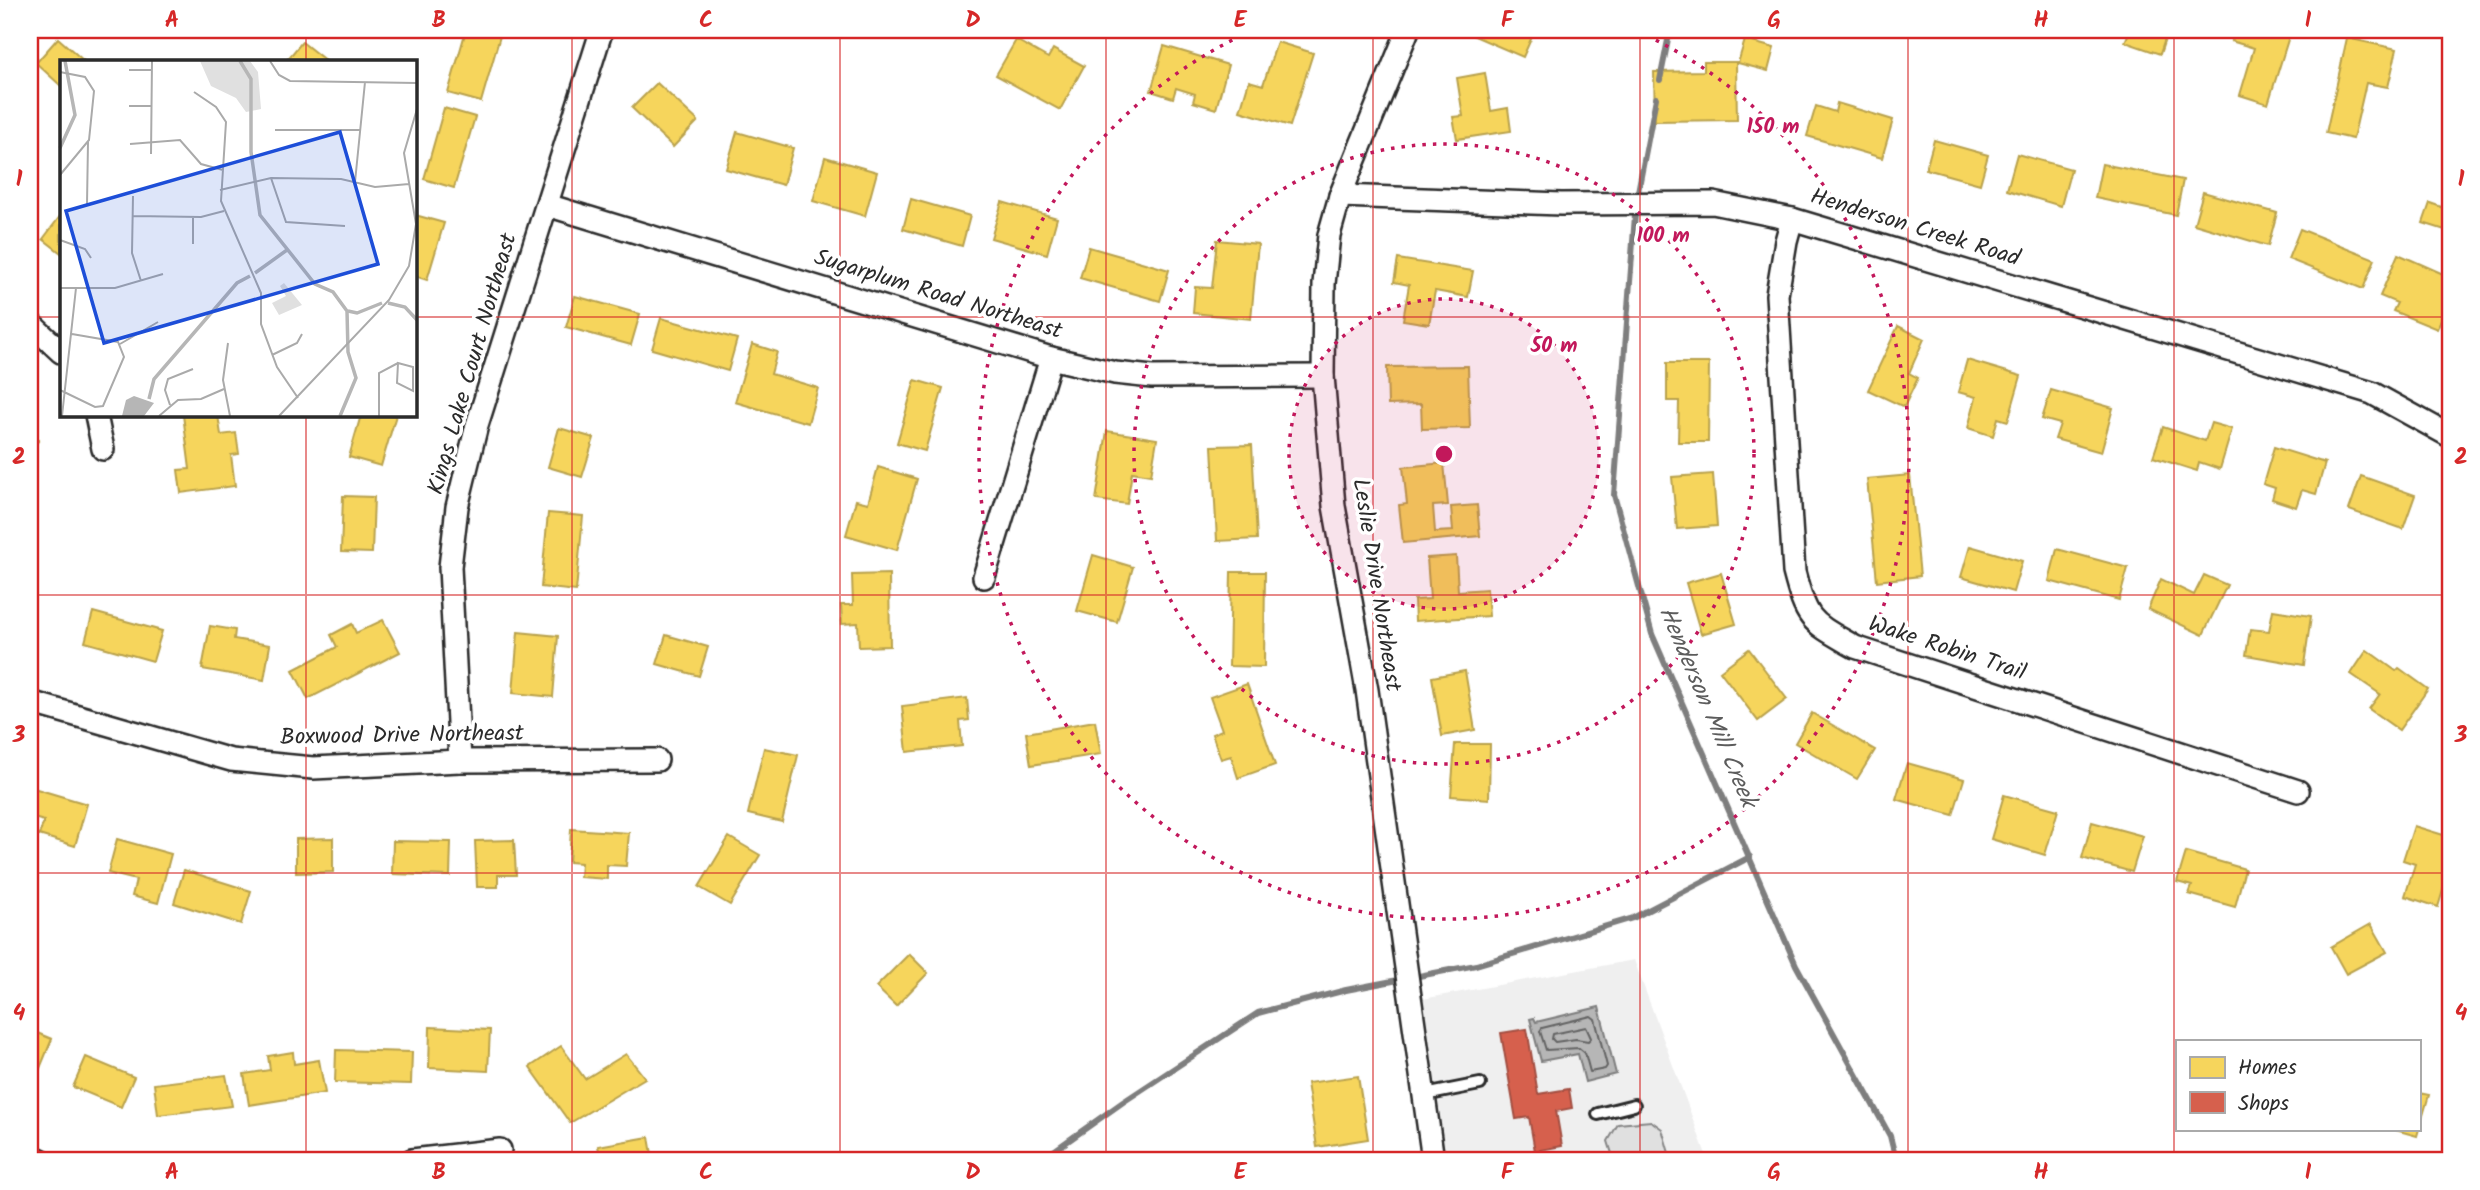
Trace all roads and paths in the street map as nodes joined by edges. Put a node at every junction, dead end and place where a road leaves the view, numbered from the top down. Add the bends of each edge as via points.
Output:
1 (1408, 30) edge
2 (601, 32) dead end
3 (1340, 196) junction
4 (547, 205) junction
5 (1792, 219) junction
6 (30, 323) edge
7 (60, 351) edge
8 (1051, 358) junction
9 (1323, 376) junction
10 (96, 416) edge
11 (2450, 436) edge
12 (103, 449) dead end
13 (984, 577) dead end
14 (30, 702) edge
15 (657, 760) dead end
16 (460, 761) junction
17 (2298, 791) dead end
18 (1480, 1084) dead end
19 (1425, 1095) junction
20 (1634, 1105) dead end
21 (1598, 1114) dead end
22 (500, 1150) dead end
23 (30, 1155) edge
24 (41, 1160) edge
25 (412, 1160) edge
26 (1433, 1160) edge

1 - 3 street, Leslie Drive Northeast
2 - 4 street, Kings Lake Court Northeast
3 - 5 street, Henderson Creek Road via 1561,204 1713,202
3 - 9 street, Leslie Drive Northeast via 1329,235 1324,284
4 - 8 street, Sugarplum Road Northeast
4 - 16 street, Kings Lake Court Northeast via 477,425 457,507 450,567
5 - 11 street, Henderson Creek Road via 2372,393
5 - 17 street, Wake Robin Trail via 1777,295 1794,572 1802,604 1814,623 1855,648
6 - 7 street
8 - 9 street, Sugarplum Road Northeast via 1152,377
8 - 13 street
9 - 19 street, Leslie Drive Northeast via 1334,506 1367,690
10 - 12 street
14 - 16 street, Boxwood Drive Northeast via 231,760 313,768
15 - 16 street, Boxwood Drive Northeast
18 - 19 lane
19 - 26 street, Leslie Drive Northeast
20 - 21 lane
22 - 25 street
23 - 24 street

